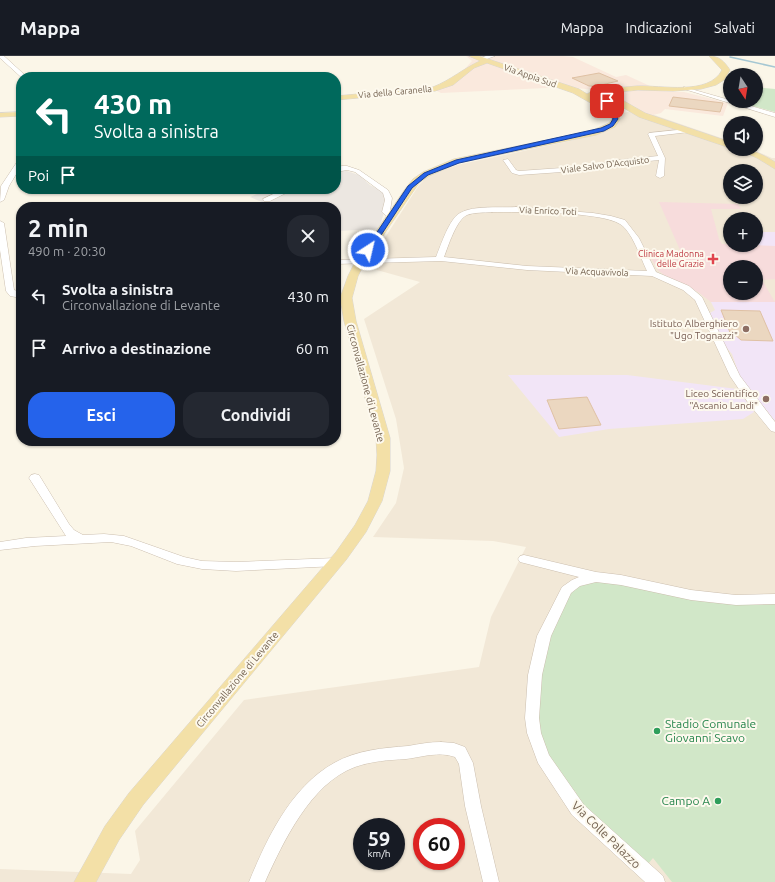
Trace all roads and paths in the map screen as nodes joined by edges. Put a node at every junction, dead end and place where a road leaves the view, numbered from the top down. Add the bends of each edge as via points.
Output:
1 (1, 56) edge
2 (472, 56) edge
3 (712, 56) edge
4 (487, 59) edge
5 (472, 67) junction
6 (502, 67) junction
7 (17, 72) edge
8 (686, 88) junction
9 (622, 90) junction
10 (595, 96) junction
11 (341, 98) edge
12 (611, 103) junction
13 (638, 113) junction
14 (16, 114) edge
15 (0, 115) edge
16 (775, 115) edge
17 (687, 131) junction
18 (723, 143) edge
19 (759, 156) edge
20 (662, 158) junction
21 (506, 160) dead end
22 (775, 166) edge
23 (16, 168) edge
24 (341, 168) edge
25 (660, 176) dead end
26 (278, 194) edge
27 (267, 199) dead end
28 (0, 200) edge
29 (392, 216) junction
30 (0, 224) edge
31 (439, 259) junction
32 (341, 262) edge
33 (360, 262) junction
34 (653, 274) junction
35 (16, 294) edge
36 (775, 429) edge
37 (35, 478) dead end
38 (81, 539) junction
39 (0, 546) edge
40 (524, 559) dead end
41 (336, 562) junction
42 (596, 578) junction
43 (775, 599) edge
44 (85, 882) edge
45 (257, 882) edge
46 (491, 882) edge
47 (657, 882) edge

1 - 7 street
2 - 4 main road, Via Appia Sud
2 - 5 main road via 475,62
3 - 8 main road via 725,67 723,78 711,85
4 - 5 main road, Via della Caranella
4 - 6 main road, Via Appia Sud
5 - 6 main road
5 - 11 main road, Via della Caranella via 454,81 435,89
6 - 10 main road, Via Appia Sud
8 - 9 main road
8 - 16 street
9 - 10 main road
9 - 12 main road via 614,93
10 - 12 main road, Via Appia Sud
10 - 12 main road
12 - 13 main road via 623,110
12 - 13 main road, Viale Salvo D'Acquisto via 626,105
12 - 29 main road, Circonvallazione di Levante via 616,117 614,123 593,133 467,159 436,168 412,185
13 - 17 main road, Viale Salvo D'Acquisto
14 - 15 main road
17 - 18 main road, Viale Salvo D'Acquisto
17 - 20 street, Viale Salvo D'Acquisto via 650,133
19 - 22 main road
20 - 21 street, Viale Salvo D'Acquisto via 590,168 521,173 514,172
20 - 25 street, Viale Salvo D'Acquisto via 664,164
23 - 28 street
24 - 29 street via 346,167 364,174 384,190 388,197 386,212
26 - 27 street
29 - 33 main road, Circonvallazione di Levante
30 - 35 street via 10,291
31 - 33 street, Via Acquavivola
31 - 34 street, Via Acquavivola via 533,269
31 - 34 street, Via Enrico Toti via 458,219 466,212 575,212 609,216 624,223
32 - 33 street, Via Acquavivola
33 - 41 main road, Circonvallazione di Levante via 349,285 346,304 384,445 383,466 380,486 371,512
34 - 36 street, Via Acquavivola via 686,288 699,299 735,376
37 - 38 street via 65,527
38 - 39 street via 22,542
38 - 41 street via 120,539 179,561 208,566
40 - 42 street, Via Colle Palazzo
41 - 44 main road, Circonvallazione di Levante via 136,799 112,833
42 - 43 street, Via Colle Palazzo via 622,580 712,598
42 - 47 street, Via Colle Palazzo via 576,583 566,590 544,636 535,675 532,718 534,733 543,758 578,810
45 - 46 street via 292,815 310,791 330,773 346,764 368,757 442,748 460,752 466,763

